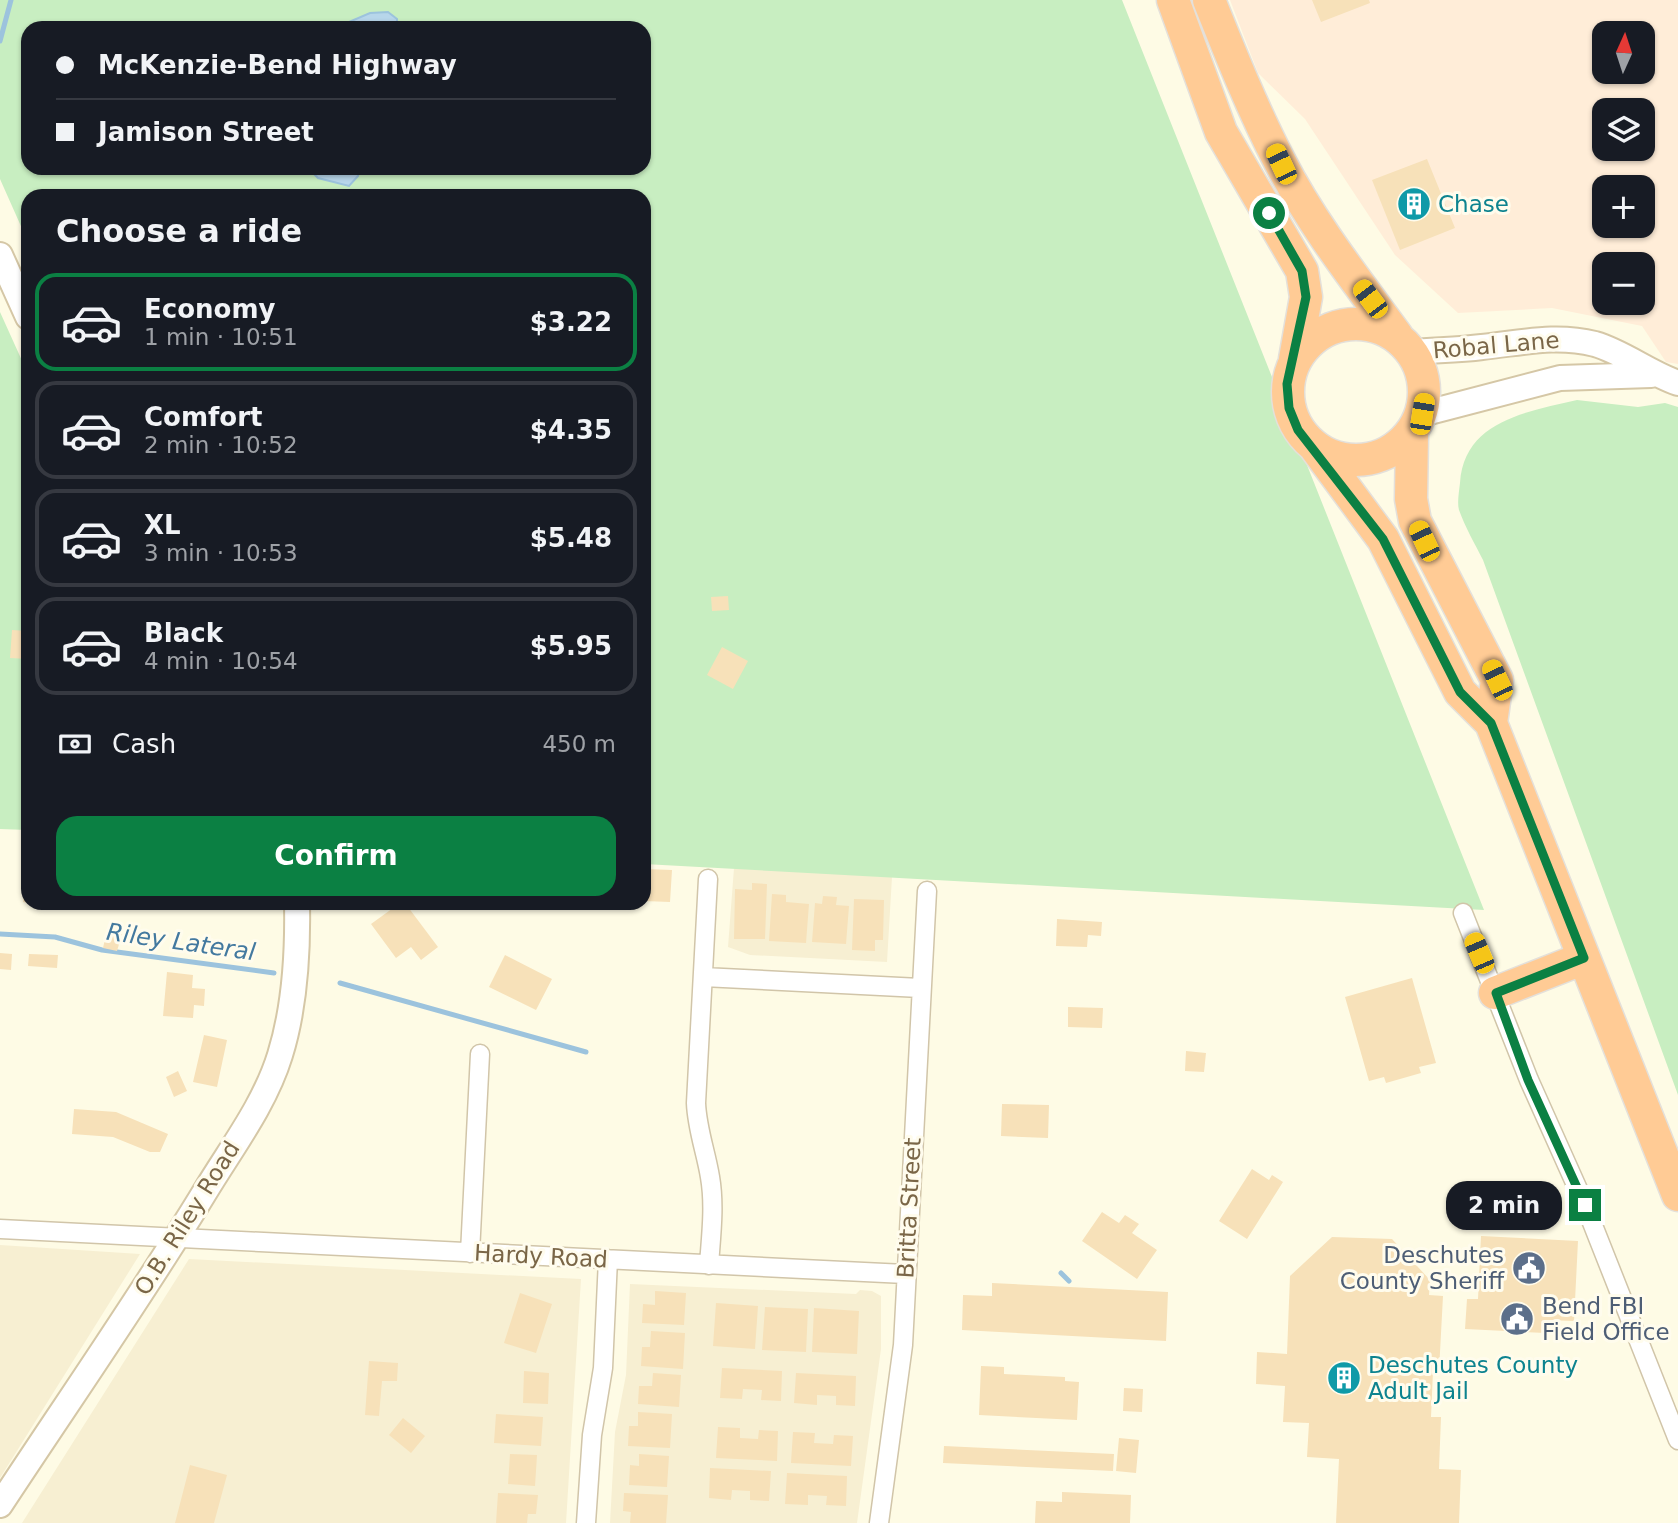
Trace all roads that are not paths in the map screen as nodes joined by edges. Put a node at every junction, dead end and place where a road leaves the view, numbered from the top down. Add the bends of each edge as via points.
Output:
1 (1173, 0) edge
2 (1209, 0) edge
3 (0, 255) edge
4 (21, 302) edge
5 (1404, 344) junction
6 (1294, 361) junction
7 (1667, 379) edge
8 (1417, 423) junction
9 (1315, 447) junction
10 (1491, 723) junction
11 (708, 879) dead end
12 (927, 891) dead end
13 (297, 910) edge
14 (1462, 913) dead end
15 (1584, 958) junction
16 (703, 977) junction
17 (920, 988) junction
18 (1496, 993) junction
19 (480, 1054) dead end
20 (1678, 1195) edge
21 (0, 1229) edge
22 (177, 1238) junction
23 (470, 1252) junction
24 (608, 1259) junction
25 (709, 1265) junction
26 (905, 1274) junction
27 (1678, 1440) edge
28 (0, 1505) edge
29 (586, 1523) edge
30 (879, 1523) edge

1 - 6 highway via 1221,132 1302,271 1304,313
2 - 5 highway via 1281,164 1337,255
3 - 4 street
5 - 6 highway via 1376,326 1352,323 1328,329 1308,342
5 - 7 street, Robal Lane via 1485,347 1531,339 1571,339 1599,345
5 - 8 highway via 1422,371 1425,393
6 - 9 highway via 1287,384 1289,408 1298,430
7 - 8 street, Robal Lane via 1560,378
8 - 9 highway via 1396,448 1366,459 1334,457
8 - 10 highway via 1411,499 1415,521 1497,680
9 - 10 highway via 1383,539 1460,692
10 - 15 highway
11 - 16 street
12 - 17 street, Britta Street
13 - 22 street, O.B. Riley Road via 294,981 280,1055 264,1095
14 - 18 street
15 - 18 highway
15 - 20 highway
16 - 17 street
16 - 25 street via 696,1124 713,1208
17 - 26 street, Britta Street
18 - 27 street
19 - 23 street
21 - 22 street, Hardy Road
22 - 23 street, Hardy Road
22 - 28 street, O.B. Riley Road
23 - 24 street, Hardy Road
24 - 25 street, Hardy Road
24 - 29 street via 603,1368 592,1435
25 - 26 street, Hardy Road
26 - 30 street, Britta Street via 903,1345

